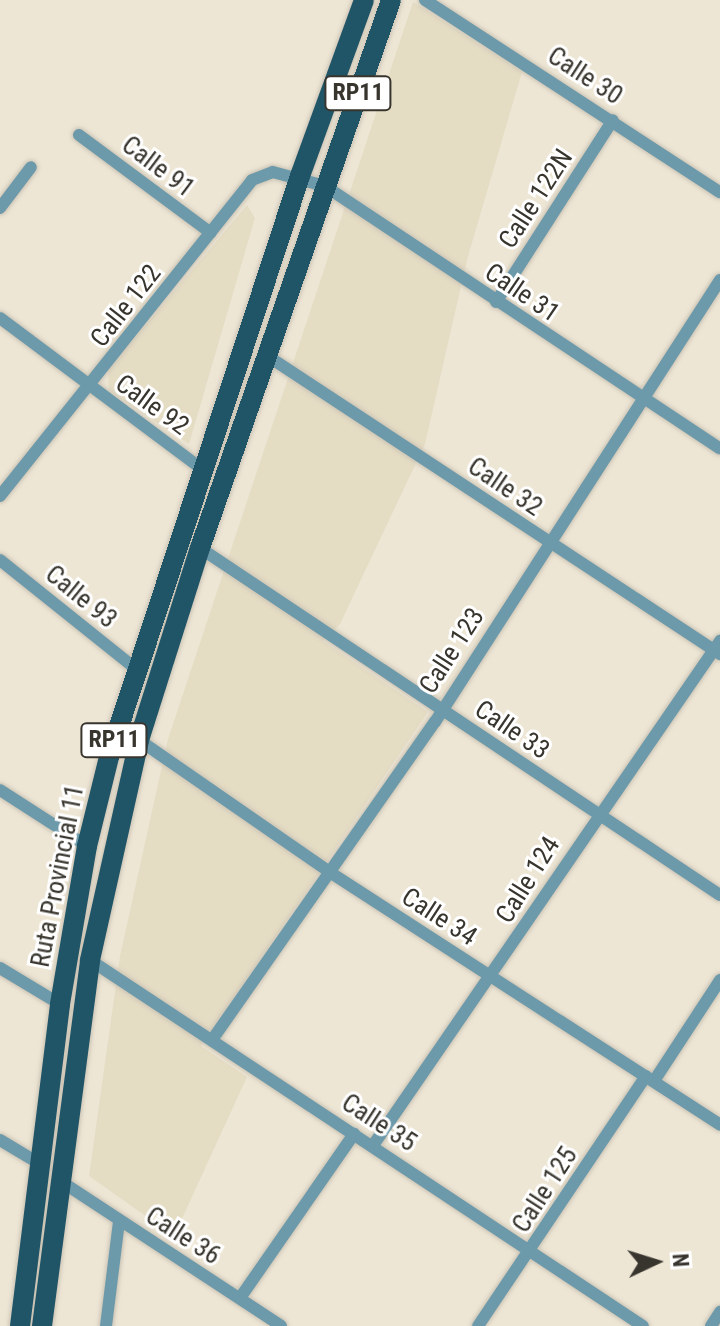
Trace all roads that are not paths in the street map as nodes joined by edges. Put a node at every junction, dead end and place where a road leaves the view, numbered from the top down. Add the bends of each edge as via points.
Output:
1 (364, 0) edge
2 (391, 0) edge
3 (425, 0) edge
4 (613, 120) junction
5 (79, 135) dead end
6 (31, 167) dead end
7 (300, 176) junction
8 (325, 186) junction
9 (720, 192) edge
10 (0, 208) edge
11 (211, 233) junction
12 (720, 280) edge
13 (496, 302) junction
14 (0, 318) edge
15 (266, 355) junction
16 (90, 387) junction
17 (640, 398) junction
18 (720, 448) edge
19 (202, 469) junction
20 (0, 496) edge
21 (550, 543) junction
22 (200, 548) junction
23 (0, 560) edge
24 (718, 648) edge
25 (135, 668) junction
26 (440, 707) junction
27 (139, 740) junction
28 (0, 790) edge
29 (596, 814) junction
30 (87, 846) junction
31 (328, 871) junction
32 (720, 895) edge
33 (90, 960) junction
34 (0, 968) edge
35 (492, 978) junction
36 (720, 980) edge
37 (60, 1004) junction
38 (212, 1040) junction
39 (650, 1078) junction
40 (720, 1125) edge
41 (354, 1134) junction
42 (0, 1140) edge
43 (374, 1144) junction
44 (40, 1164) junction
45 (62, 1182) junction
46 (119, 1221) junction
47 (530, 1253) junction
48 (240, 1298) junction
49 (720, 1312) edge
50 (20, 1326) edge
51 (42, 1326) edge
52 (106, 1326) edge
53 (281, 1326) edge
54 (478, 1326) edge
55 (643, 1326) edge
56 (711, 1326) edge

1 - 7 main road, RP11
2 - 8 main road, RP11
3 - 4 street, Calle 30
4 - 9 street, Calle 30
4 - 13 street, Calle 122N
5 - 11 street, Calle 91
6 - 10 street
7 - 8 street, Calle 31
7 - 11 street, Calle 122 via 273,172 252,180
7 - 19 main road, Ruta Provincial 11 / RP11
8 - 13 street, Calle 31
8 - 15 main road, Ruta Provincial 11 / RP11
11 - 16 street, Calle 122
12 - 17 street, Calle 123
13 - 17 street, Calle 31
14 - 16 street, Calle 92
15 - 21 street, Calle 32
15 - 22 main road, Ruta Provincial 11 / RP11
16 - 19 street, Calle 92
16 - 20 street, Calle 122
17 - 18 street, Calle 31
17 - 21 street, Calle 123
19 - 25 main road, Ruta Provincial 11 / RP11
21 - 24 street, Calle 32
21 - 26 street, Calle 123
22 - 26 street, Calle 33
22 - 27 main road, Ruta Provincial 11 / RP11
23 - 25 street, Calle 93
24 - 29 street, Calle 124
25 - 30 main road, Ruta Provincial 11 / RP11
26 - 29 street, Calle 33
26 - 31 street, Calle 123 via 435,722
27 - 31 street, Calle 34
27 - 33 main road, Ruta Provincial 11 / RP11
28 - 30 street
29 - 32 street, Calle 33
29 - 35 street, Calle 124
30 - 37 main road, Ruta Provincial 11 / RP11
31 - 35 street, Calle 34
31 - 38 street, Calle 123
33 - 38 street, Calle 35
33 - 45 main road, Ruta Provincial 11 / RP11
34 - 37 street
35 - 39 street, Calle 34
35 - 43 street, Calle 124
36 - 39 street, Calle 125
37 - 44 main road, Ruta Provincial 11 / RP11
38 - 41 street, Calle 35
39 - 40 street, Calle 34
39 - 47 street, Calle 125
41 - 43 street, Calle 35
41 - 48 street
42 - 44 street
43 - 47 street, Calle 35
44 - 50 main road, Ruta Provincial 11 / RP11
45 - 46 street, Calle 36
45 - 51 main road, Ruta Provincial 11 / RP11
46 - 48 street, Calle 36
46 - 52 street
47 - 54 street, Calle 125
47 - 55 street, Calle 35
48 - 53 street, Calle 36
49 - 56 street

